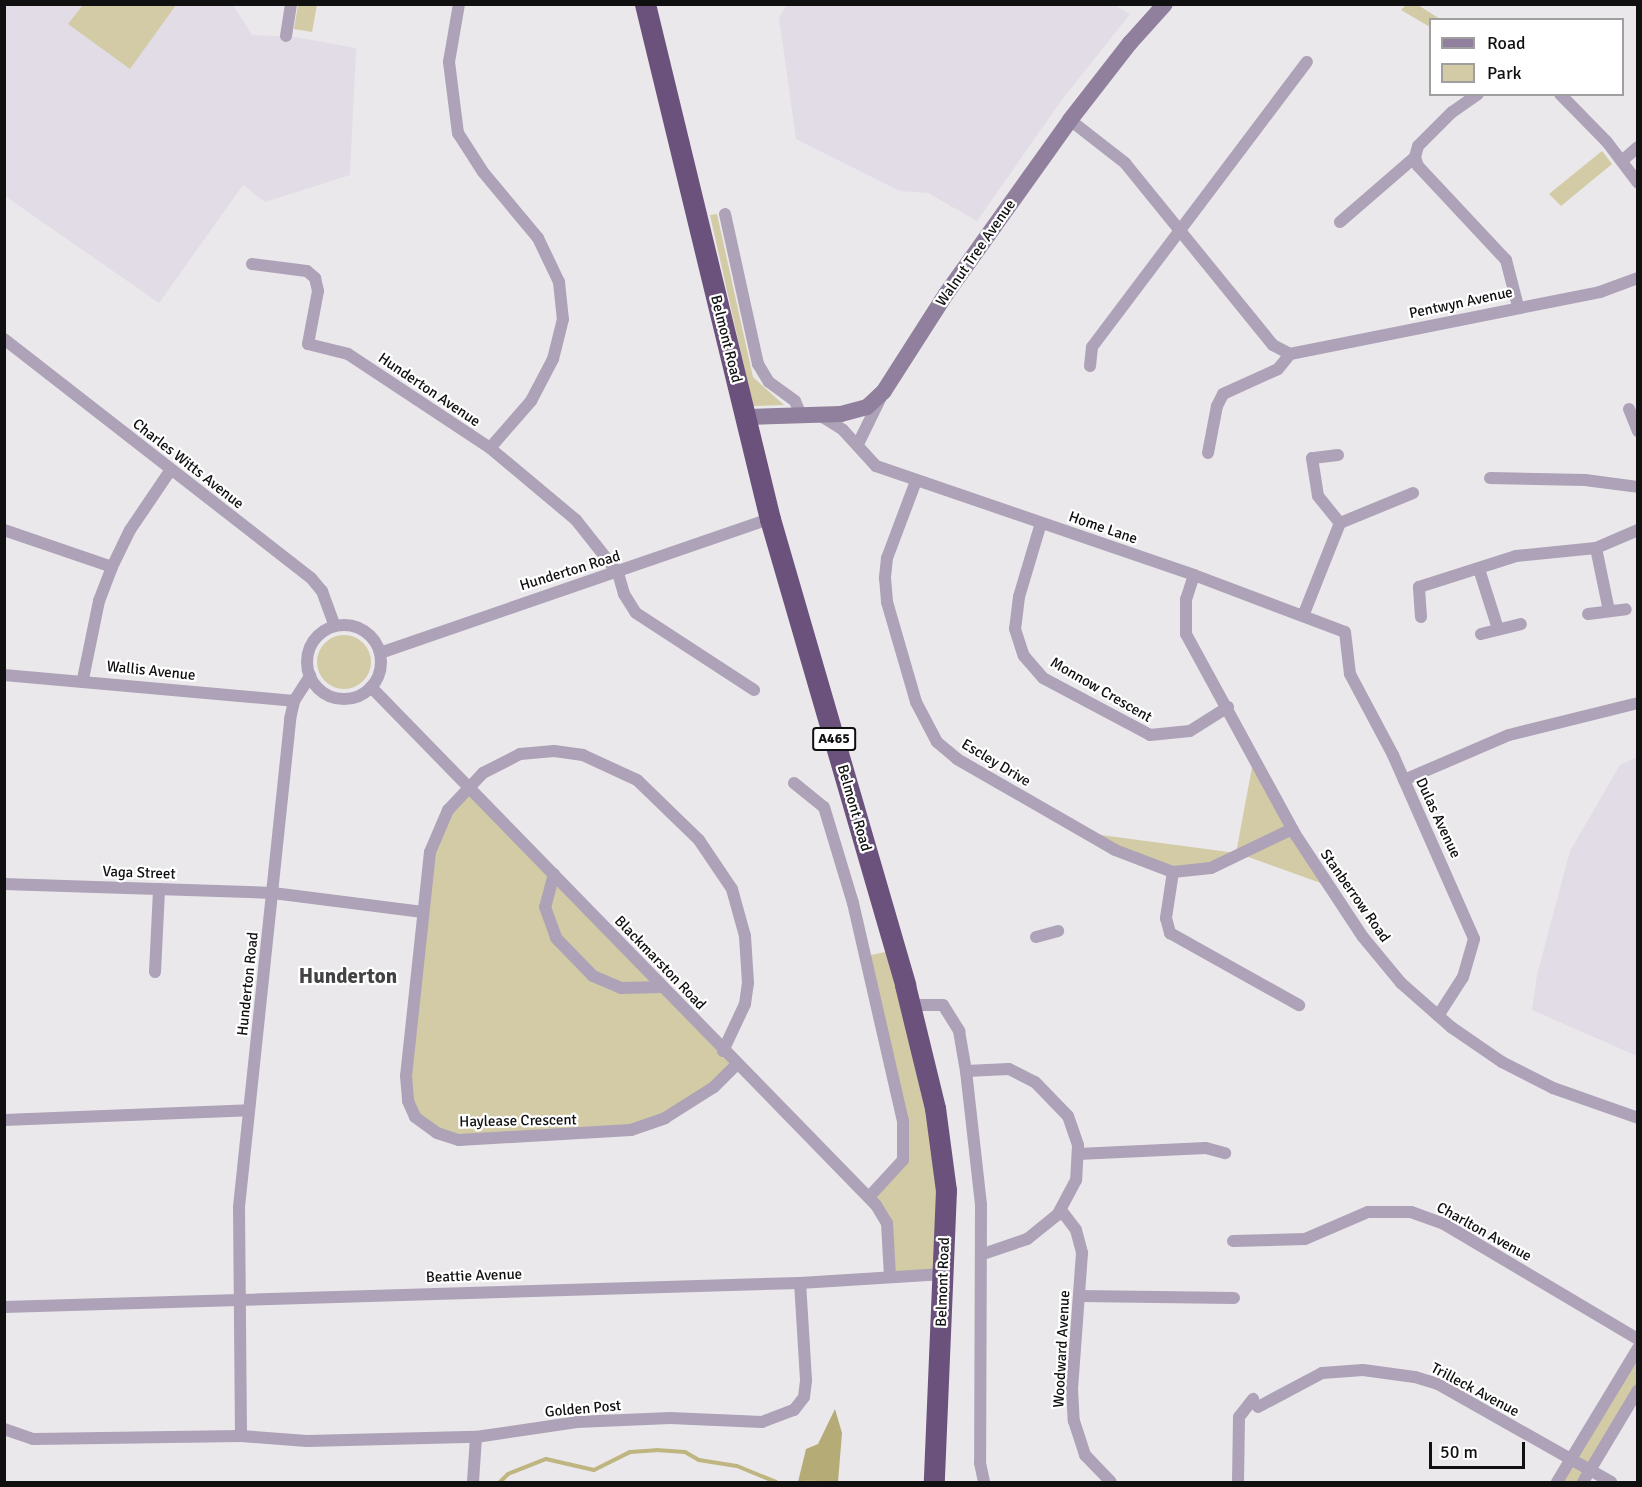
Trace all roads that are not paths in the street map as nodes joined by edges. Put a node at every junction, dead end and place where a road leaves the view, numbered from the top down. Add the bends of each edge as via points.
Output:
1 (291, 4) edge
2 (459, 4) edge
3 (645, 4) edge
4 (1165, 4) edge
5 (286, 36) dead end
6 (1307, 62) dead end
7 (1476, 96) edge
8 (1562, 96) edge
9 (1070, 120) junction
10 (1638, 147) edge
11 (1415, 157) junction
12 (1623, 160) junction
13 (1638, 183) edge
14 (725, 214) dead end
15 (1340, 222) dead end
16 (1178, 230) junction
17 (252, 264) dead end
18 (1638, 278) edge
19 (1518, 306) junction
20 (4, 339) edge
21 (1290, 354) junction
22 (1090, 366) dead end
23 (884, 391) junction
24 (1629, 409) dead end
25 (801, 415) junction
26 (821, 416) junction
27 (745, 417) junction
28 (1638, 431) edge
29 (858, 444) junction
30 (490, 448) junction
31 (1208, 453) dead end
32 (1338, 455) dead end
33 (170, 471) junction
34 (1490, 478) dead end
35 (916, 481) junction
36 (1637, 487) edge
37 (1413, 493) dead end
38 (770, 519) junction
39 (1041, 523) junction
40 (1340, 523) junction
41 (4, 530) edge
42 (1638, 530) edge
43 (1596, 548) junction
44 (112, 567) junction
45 (1479, 569) junction
46 (618, 573) junction
47 (1194, 575) junction
48 (1626, 609) dead end
49 (1608, 612) junction
50 (1588, 614) dead end
51 (1303, 616) junction
52 (1421, 617) dead end
53 (1521, 624) dead end
54 (335, 626) junction
55 (1498, 630) junction
56 (1345, 632) joint
57 (1481, 634) dead end
58 (380, 653) junction
59 (4, 675) edge
60 (310, 676) junction
61 (83, 679) junction
62 (371, 687) junction
63 (754, 690) dead end
64 (294, 701) junction
65 (1638, 703) edge
66 (1228, 707) junction
67 (1404, 780) junction
68 (794, 783) dead end
69 (470, 786) junction
70 (1292, 829) junction
71 (1173, 872) junction
72 (554, 874) junction
73 (4, 884) edge
74 (159, 889) junction
75 (273, 893) junction
76 (423, 912) junction
77 (1058, 932) dead end
78 (1036, 937) dead end
79 (155, 972) dead end
80 (661, 987) junction
81 (910, 1005) junction
82 (1299, 1005) dead end
83 (1438, 1016) junction
84 (723, 1051) junction
85 (737, 1064) junction
86 (966, 1071) junction
87 (249, 1110) junction
88 (1638, 1118) edge
89 (4, 1120) edge
90 (1225, 1152) dead end
91 (1078, 1154) junction
92 (869, 1197) junction
93 (1061, 1210) junction
94 (1233, 1241) dead end
95 (983, 1254) junction
96 (944, 1274) junction
97 (890, 1277) junction
98 (800, 1283) junction
99 (1079, 1296) junction
100 (1234, 1298) dead end
101 (240, 1300) junction
102 (4, 1307) edge
103 (1638, 1339) edge
104 (1638, 1348) edge
105 (1638, 1390) edge
106 (4, 1429) edge
107 (242, 1436) junction
108 (476, 1437) junction
109 (936, 1439) junction
110 (1571, 1460) junction
111 (1590, 1471) junction
112 (473, 1482) edge
113 (934, 1482) edge
114 (942, 1482) edge
115 (984, 1482) edge
116 (1111, 1482) edge
117 (1238, 1482) edge
118 (1557, 1482) edge
119 (1583, 1482) edge
120 (1611, 1482) edge

1 - 5 street
2 - 30 street via 449,62 458,133 483,172 538,238 559,282 563,319 553,359 531,401
3 - 27 highway, Belmont Road / A465
4 - 9 street, Walnut Tree Avenue
6 - 16 street
7 - 11 street via 1427,138
8 - 12 street
9 - 16 street via 1125,163
9 - 23 street, Walnut Tree Avenue via 946,294
10 - 12 street
11 - 15 street
11 - 19 street via 1418,166 1506,260
12 - 13 street
14 - 25 street via 758,364 770,382 795,401
16 - 21 street via 1273,345
16 - 22 street via 1092,347
17 - 30 street, Hunderton Avenue via 295,268 315,278 318,291 308,344 348,354
18 - 19 street, Pentwyn Avenue via 1600,292
19 - 21 street, Pentwyn Avenue
20 - 33 street, Charles Witts Avenue
21 - 31 street via 1278,369 1224,394 1217,406
23 - 26 street, Walnut Tree Avenue via 867,407
23 - 29 street
24 - 28 street
25 - 26 street, Walnut Tree Avenue
25 - 27 street, Walnut Tree Avenue
26 - 29 street, Home Lane
27 - 38 highway, Belmont Road / A465
29 - 35 street, Home Lane via 876,466
30 - 46 street, Hunderton Avenue via 576,520
32 - 40 street via 1312,458 1318,496
33 - 44 street via 136,521
33 - 54 street, Charles Witts Avenue via 311,578 321,591
34 - 36 street via 1585,480
35 - 39 street, Home Lane
35 - 71 street, Escley Drive via 887,558 885,578 887,602 916,702 931,732 957,759 1115,850
37 - 40 street
38 - 46 street, Hunderton Road
38 - 81 highway, Belmont Road / A465
39 - 47 street, Home Lane
39 - 66 street, Monnow Crescent via 1019,597 1015,629 1024,656 1043,678 1150,735 1190,730
40 - 51 street
41 - 44 street
42 - 43 street
43 - 45 street via 1516,556
43 - 49 street
44 - 61 street via 99,601
45 - 52 street via 1419,587
45 - 55 street
46 - 58 street, Hunderton Road
46 - 63 street, Hunderton Avenue via 636,613
47 - 51 street, Home Lane
47 - 66 street, Stanberrow Road via 1186,599 1186,633
48 - 49 street
49 - 50 street
51 - 56 street, Home Lane
53 - 55 street
54 - 58 street via 354,626 366,632
54 - 60 street via 318,636 310,647
55 - 57 street
56 - 67 street, Dulas Avenue via 1350,674
58 - 62 street via 378,677
59 - 61 street, Wallis Avenue
60 - 62 street via 324,693 336,698 349,698
60 - 64 street, Hunderton Road
61 - 64 street, Wallis Avenue
62 - 69 street, Blackmarston Road
64 - 75 street, Hunderton Road
65 - 67 street via 1509,735
66 - 70 street, Stanberrow Road
67 - 83 street, Dulas Avenue via 1474,939 1463,977
68 - 92 street, Belmont Road via 824,807 853,903 903,1121 903,1160
69 - 72 street, Blackmarston Road
69 - 76 street, Haylease Crescent via 448,810 435,835
69 - 84 street, Haylease Crescent via 495,764 520,754 554,751 583,755 637,780 699,840 732,890 746,936 745,1004
70 - 71 street, Escley Drive via 1210,868
70 - 83 street, Stanberrow Road via 1363,937 1401,983
71 - 82 street via 1166,918 1170,933
72 - 80 street, Blackmarston Road
72 - 80 street via 545,907 556,938 593,976 621,988
73 - 74 street, Vaga Street
74 - 75 street, Vaga Street
74 - 79 street
75 - 76 street, Vaga Street
75 - 87 street, Hunderton Road
76 - 85 street, Haylease Crescent via 406,1090 415,1117 436,1133 470,1140 631,1130 665,1118 714,1087
77 - 78 street
80 - 84 street, Blackmarston Road
81 - 86 street via 943,1005 959,1031
81 - 96 highway, Belmont Road / A465 via 940,1141 946,1190
83 - 88 street, Stanberrow Road via 1502,1062 1543,1083
84 - 85 street, Blackmarston Road
85 - 92 street, Blackmarston Road
86 - 91 street via 1009,1069 1035,1082 1068,1116
86 - 95 street
87 - 89 street
87 - 101 street, Hunderton Road via 239,1207
90 - 91 street via 1206,1148
91 - 93 street via 1076,1180
92 - 97 street, Blackmarston Road via 887,1223
93 - 95 street via 1027,1239
93 - 99 street, Woodward Avenue via 1080,1242
94 - 103 street, Charlton Avenue via 1305,1239 1368,1212 1411,1212 1444,1224
95 - 115 street via 980,1447
96 - 97 street, Beattie Avenue
96 - 109 highway, Belmont Road / A465
97 - 98 street, Beattie Avenue
98 - 101 street, Beattie Avenue
98 - 108 street, Golden Post via 807,1380 804,1397 794,1410 778,1418 762,1422 670,1418 577,1422
99 - 100 street
99 - 116 street, Woodward Avenue via 1072,1388 1074,1421 1085,1455
101 - 102 street, Beattie Avenue
101 - 107 street, Hunderton Road
104 - 110 street
105 - 111 street
106 - 107 street, Golden Post via 33,1439
107 - 108 street, Golden Post via 308,1441
108 - 112 street
109 - 113 highway, Belmont Road / A465
109 - 114 street
110 - 111 street, Trilleck Avenue
110 - 117 street, Trilleck Avenue via 1438,1384 1363,1370 1322,1373 1255,1403 1239,1417
110 - 118 street
111 - 119 street
111 - 120 street, Trilleck Avenue

